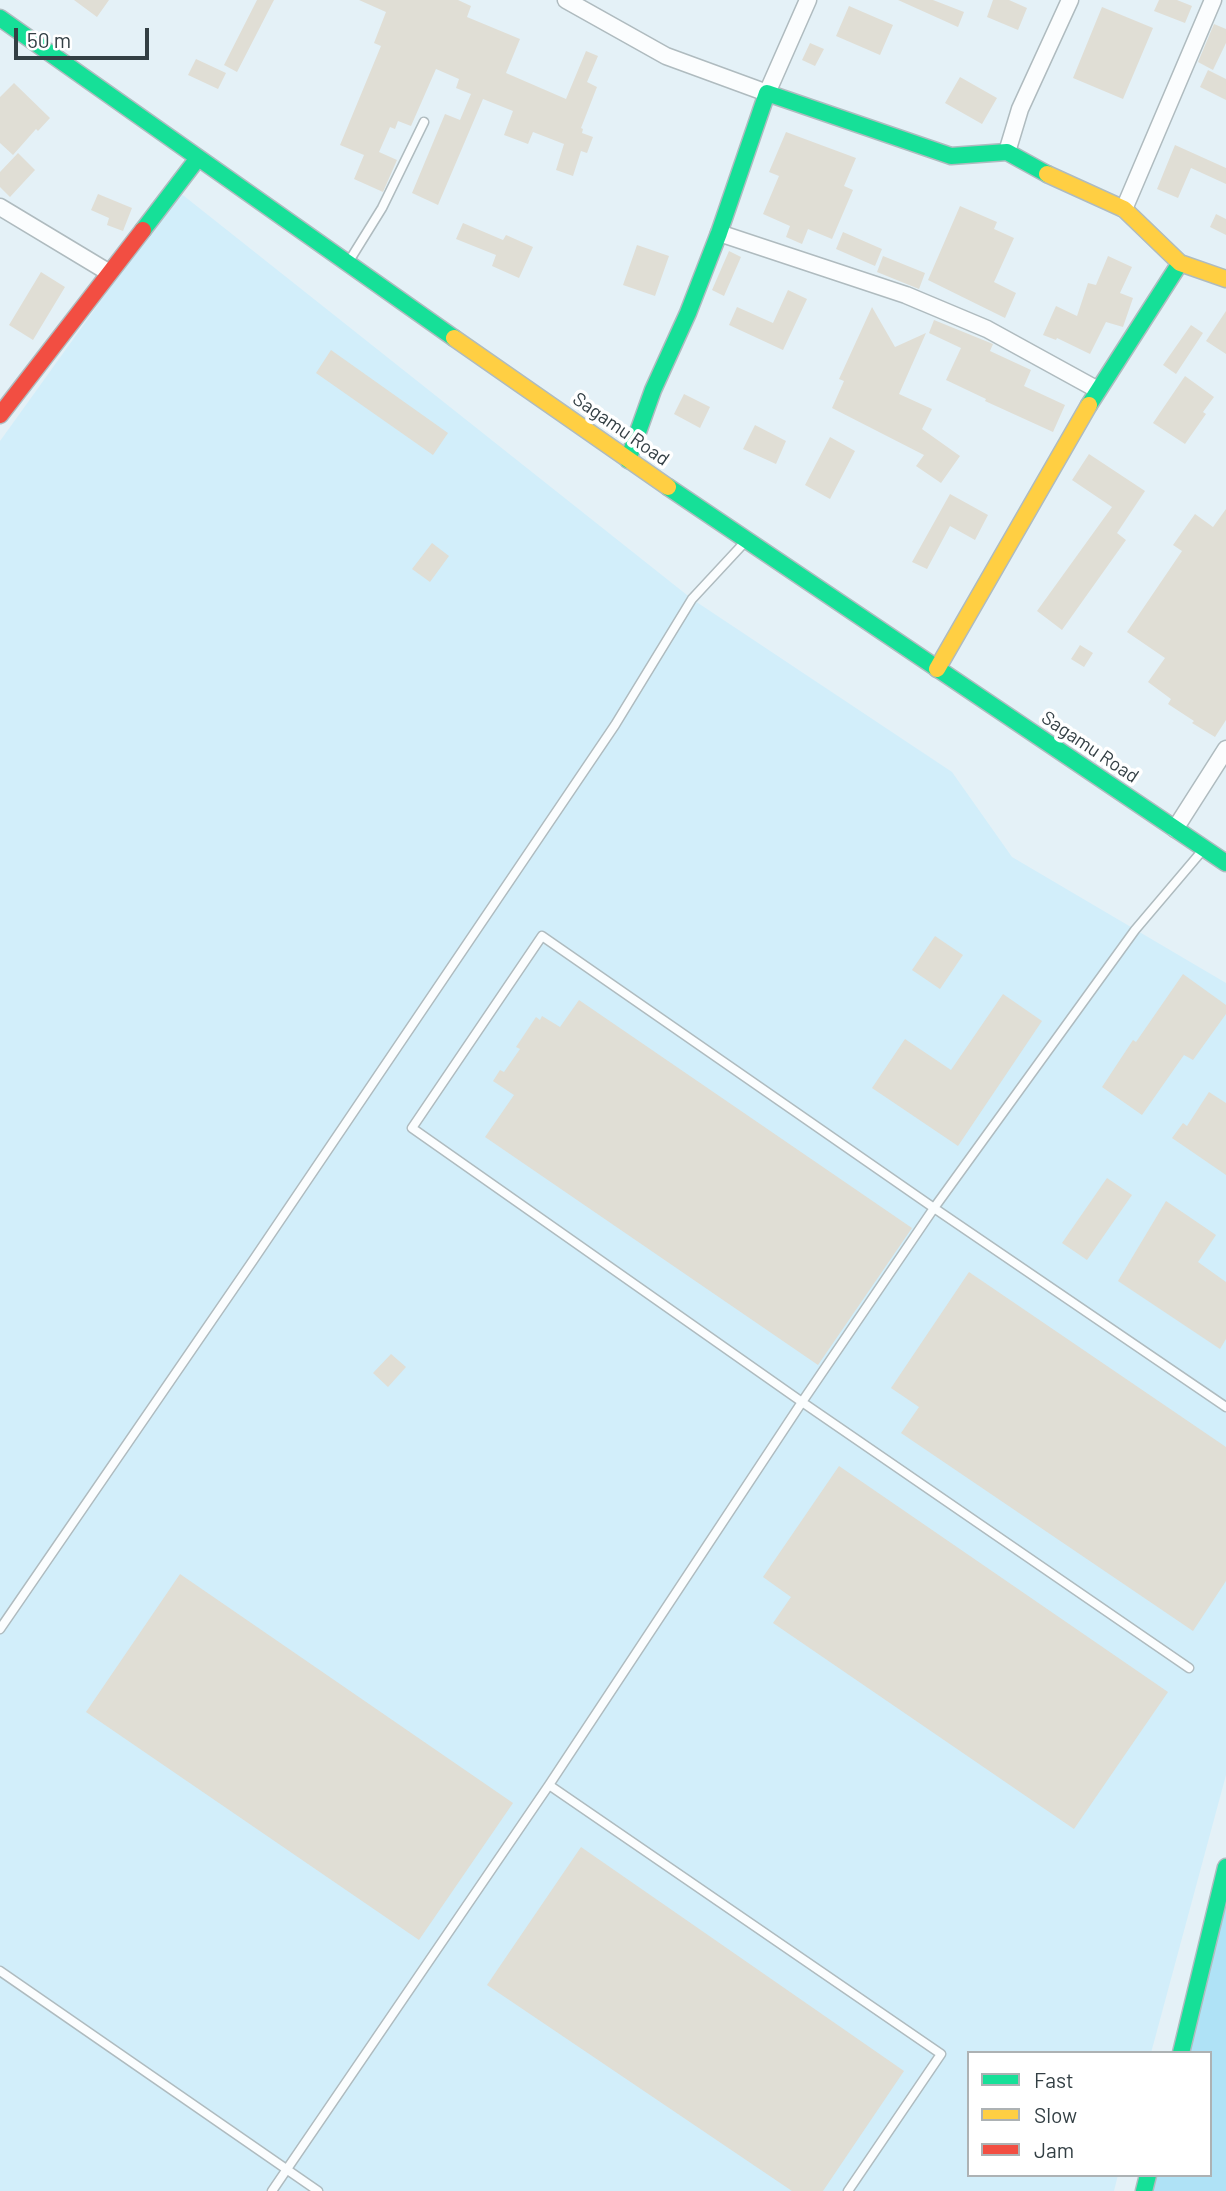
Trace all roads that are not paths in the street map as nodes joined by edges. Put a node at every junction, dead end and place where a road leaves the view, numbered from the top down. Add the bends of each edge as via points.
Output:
1 (566, 0) edge
2 (808, 0) edge
3 (1070, 0) edge
4 (1213, 0) edge
5 (0, 18) edge
6 (767, 93) junction
7 (424, 122) dead end
8 (1007, 152) junction
9 (198, 158) junction
10 (0, 207) edge
11 (1124, 209) junction
12 (719, 233) junction
13 (1180, 263) junction
14 (348, 264) junction
15 (108, 272) junction
16 (1226, 279) edge
17 (1098, 390) junction
18 (2, 407) edge
19 (628, 460) junction
20 (747, 541) junction
21 (937, 669) junction
22 (1226, 749) edge
23 (1175, 829) junction
24 (1204, 848) junction
25 (1226, 863) edge
26 (934, 1208) junction
27 (802, 1402) junction
28 (1226, 1407) edge
29 (0, 1629) edge
30 (1189, 1668) dead end
31 (549, 1785) junction
32 (1226, 1867) edge
33 (0, 1971) edge
34 (1181, 2051) edge
35 (287, 2170) junction
36 (272, 2191) edge
37 (318, 2191) edge
38 (848, 2191) edge

1 - 6 street via 666,56
2 - 6 street
3 - 8 street via 1020,109
4 - 11 street
5 - 9 main road, Sagamu Road
6 - 8 main road via 951,156
6 - 12 main road
7 - 14 lane via 382,208
8 - 11 main road
9 - 14 main road, Sagamu Road
9 - 15 main road
10 - 15 street
11 - 13 main road
12 - 17 street via 918,300 987,329
12 - 19 main road
13 - 16 main road
13 - 17 main road
14 - 19 main road, Sagamu Road
15 - 18 main road
17 - 21 main road
19 - 20 main road, Sagamu Road
20 - 21 main road, Sagamu Road
20 - 29 lane via 692,599 615,725
21 - 23 main road, Sagamu Road
22 - 23 street
23 - 24 main road, Sagamu Road
24 - 25 main road, Sagamu Road
24 - 26 lane via 1135,930
26 - 27 lane
26 - 27 lane via 542,936 412,1129
26 - 28 lane
27 - 30 lane
27 - 31 lane
31 - 35 lane
31 - 38 lane via 941,2054
32 - 34 main road
33 - 35 lane
35 - 36 lane
35 - 37 lane

